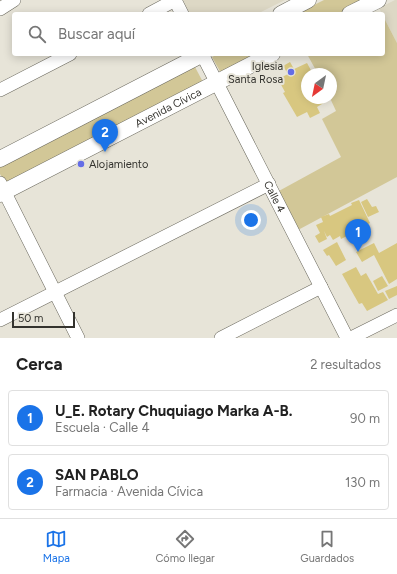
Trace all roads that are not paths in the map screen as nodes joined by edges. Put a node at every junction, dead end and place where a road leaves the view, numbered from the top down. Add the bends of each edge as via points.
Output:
1 (14, 0) edge
2 (175, 0) edge
3 (308, 0) edge
4 (378, 0) edge
5 (0, 9) edge
6 (153, 12) edge
7 (181, 12) edge
8 (285, 12) edge
9 (354, 12) edge
10 (66, 56) edge
11 (199, 56) edge
12 (204, 56) edge
13 (268, 56) edge
14 (217, 82) junction
15 (0, 90) edge
16 (0, 159) edge
17 (269, 184) junction
18 (2, 190) edge
19 (321, 287) junction
20 (55, 292) junction
21 (397, 315) edge
22 (0, 320) edge
23 (78, 338) edge
24 (221, 338) edge
25 (348, 338) edge
26 (351, 338) edge

1 - 5 street
2 - 6 street
2 - 7 street
3 - 8 main road
4 - 9 main road
10 - 15 street
11 - 16 main road
12 - 14 street, Calle 4
13 - 14 main road, Avenida Cívica
14 - 17 street, Calle 4
14 - 18 main road, Avenida Cívica
17 - 19 street, Calle 4
17 - 20 street
18 - 20 street
19 - 24 street
19 - 25 street, Calle 4
20 - 22 street
20 - 23 street
21 - 26 street

